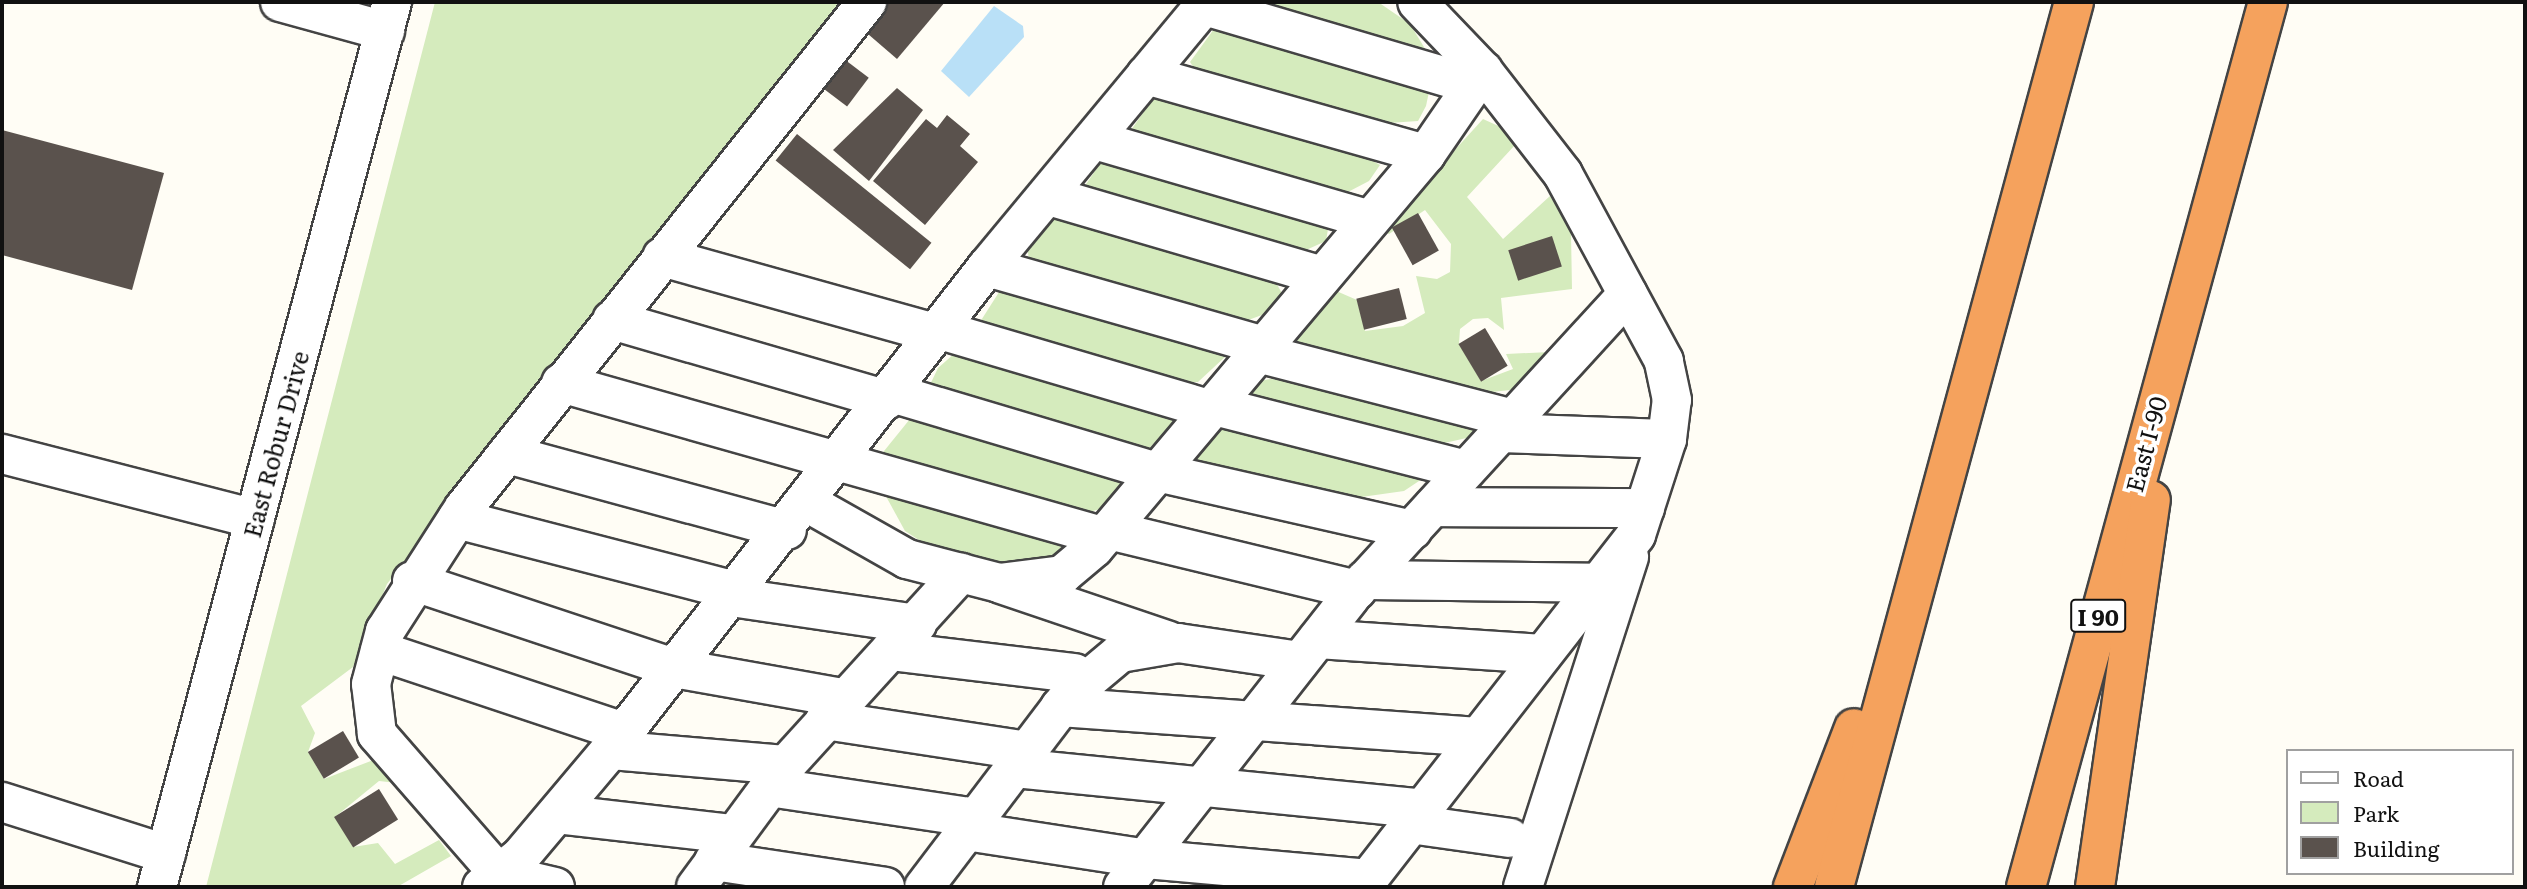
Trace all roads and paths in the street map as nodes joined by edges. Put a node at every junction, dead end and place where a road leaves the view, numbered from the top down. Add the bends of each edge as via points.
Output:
1 (280, 2) edge
2 (867, 2) edge
3 (1417, 2) edge
4 (2074, 2) edge
5 (2268, 2) edge
6 (1206, 4) edge
7 (388, 16) edge
8 (1146, 75) junction
9 (1478, 78) junction
10 (1095, 140) junction
11 (1426, 154) junction
12 (1049, 196) junction
13 (1367, 219) junction
14 (662, 257) junction
15 (987, 268) junction
16 (1322, 276) junction
17 (1629, 293) junction
18 (612, 320) junction
19 (938, 332) junction
20 (2171, 345) junction
21 (1261, 349) junction
22 (561, 383) junction
23 (890, 397) junction
24 (1213, 408) junction
25 (1506, 426) junction
26 (1667, 439) junction
27 (2, 454) edge
28 (507, 454) junction
29 (840, 463) junction
30 (1466, 470) junction
31 (1157, 472) junction
32 (797, 516) junction
33 (1422, 518) junction
34 (255, 519) junction
35 (457, 519) junction
36 (1640, 521) junction
37 (1931, 527) junction
38 (1102, 538) junction
39 (961, 573) junction
40 (412, 580) junction
41 (999, 583) junction
42 (1598, 583) junction
43 (1361, 585) junction
44 (734, 594) junction
45 (1082, 616) junction
46 (917, 624) junction
47 (1178, 643) junction
48 (1309, 650) junction
49 (380, 651) junction
50 (890, 651) junction
51 (1543, 654) junction
52 (674, 668) junction
53 (1069, 692) junction
54 (834, 709) junction
55 (1252, 722) junction
56 (1478, 737) junction
57 (617, 741) junction
58 (1021, 759) junction
59 (778, 776) junction
60 (1201, 788) junction
61 (2, 802) edge
62 (557, 814) junction
63 (1417, 816) junction
64 (972, 825) junction
65 (1510, 838) dead end
66 (714, 861) edge
67 (161, 870) edge
68 (1134, 873) edge
69 (490, 881) edge
70 (1366, 883) edge
71 (555, 887) edge
72 (885, 887) edge
73 (924, 887) edge
74 (1523, 887) edge
75 (1793, 887) edge
76 (1833, 887) edge
77 (2026, 887) edge
78 (2095, 887) edge

1 - 7 street
2 - 14 street
3 - 9 street
4 - 37 highway
5 - 20 highway, East I-90 / I 90
6 - 8 street
6 - 9 street
7 - 34 street, East Robur Drive
8 - 10 street
8 - 11 street
9 - 11 street
9 - 17 street via 1563,174
10 - 12 street
10 - 13 street
11 - 13 street
12 - 15 street
12 - 16 street
13 - 16 street
14 - 18 street
14 - 19 street
15 - 19 street
15 - 21 street
16 - 21 street
17 - 25 street
17 - 26 street via 1664,361 1672,400
18 - 22 street
18 - 23 street
19 - 23 street
19 - 24 street
20 - 77 highway, East I-90 / I 90
20 - 78 highway
21 - 24 street
21 - 25 street
22 - 28 street
22 - 29 street
23 - 29 street
23 - 31 street
24 - 30 street
24 - 31 street
25 - 26 street
25 - 30 street
26 - 36 street
27 - 34 street
28 - 32 street
28 - 35 street
29 - 32 street
29 - 38 street
30 - 33 street
31 - 33 street
31 - 38 street
32 - 39 street via 907,559
32 - 44 street
33 - 36 street
33 - 43 street
34 - 67 street, East Robur Drive
35 - 40 street
35 - 44 street
36 - 42 street
36 - 74 street
37 - 75 highway
37 - 76 highway
38 - 41 street via 1062,575
38 - 43 street
38 - 45 street
39 - 41 street
39 - 46 street
40 - 49 street
40 - 52 street
41 - 45 street
42 - 43 street
42 - 51 street
43 - 48 street
44 - 46 street
44 - 52 street
45 - 47 street
45 - 53 street
46 - 50 street
47 - 48 street
47 - 53 street via 1121,653
48 - 51 street
48 - 55 street
49 - 57 street
49 - 69 street via 371,684 377,734
50 - 53 street
50 - 54 street
51 - 56 street
52 - 54 street
52 - 57 street
53 - 55 street
53 - 58 street
54 - 58 street
54 - 59 street
55 - 56 street
55 - 60 street
56 - 63 street
57 - 59 street
57 - 62 street
58 - 60 street
58 - 64 street
59 - 64 street
59 - 66 street
60 - 63 street
60 - 68 street
61 - 67 street
62 - 66 street
62 - 69 street
63 - 65 street
63 - 70 street
64 - 68 street
64 - 73 street
66 - 72 street
68 - 70 street
69 - 71 street

